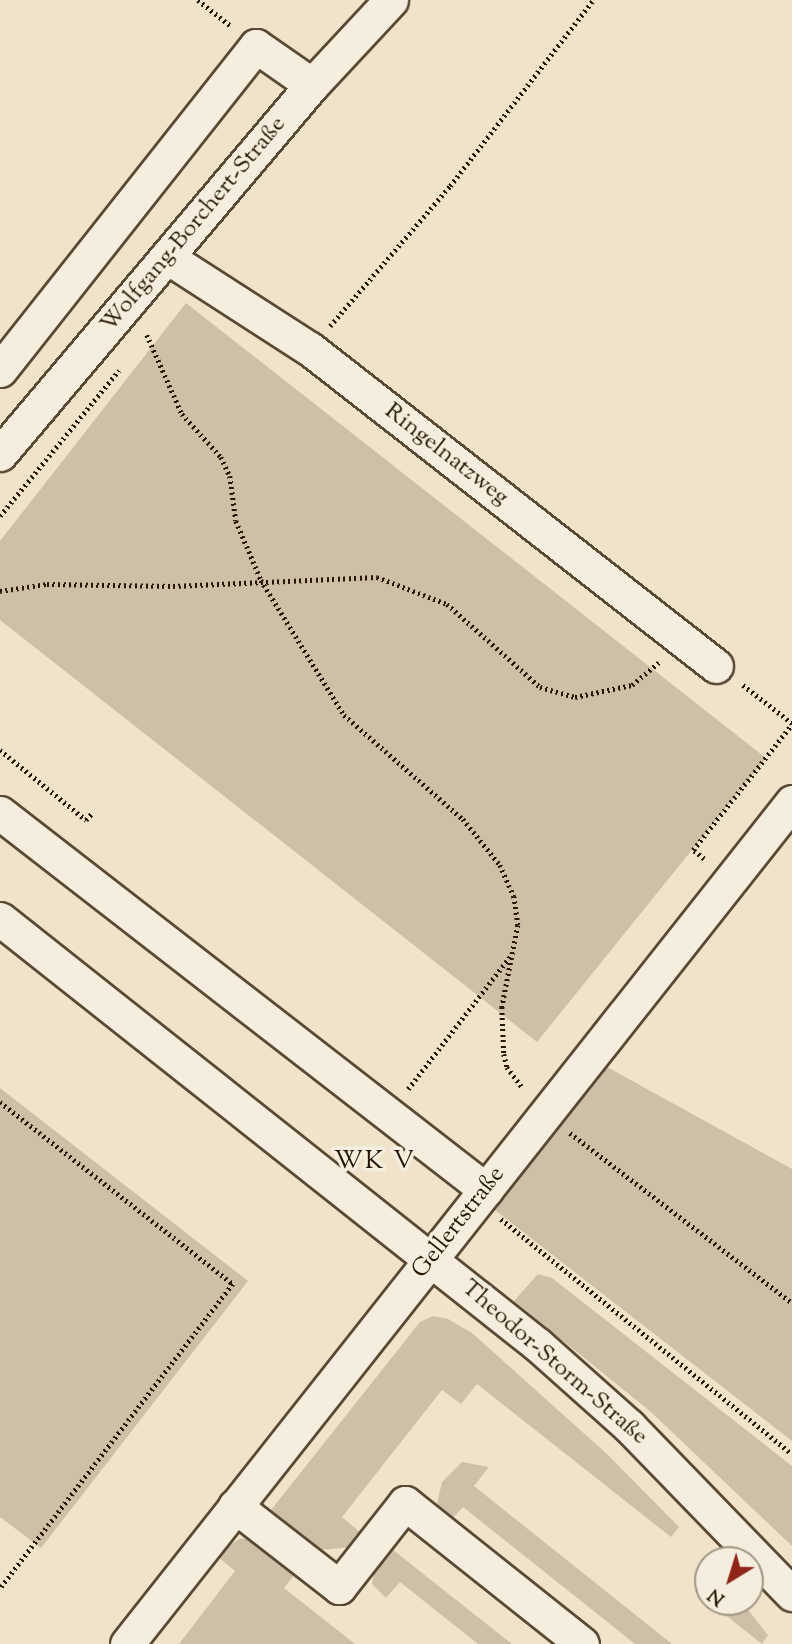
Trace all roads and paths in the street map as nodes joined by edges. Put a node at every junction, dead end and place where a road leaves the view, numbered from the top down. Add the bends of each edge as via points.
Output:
1 (198, 0) edge
2 (391, 0) edge
3 (593, 0) edge
4 (256, 46) junction
5 (312, 85) junction
6 (167, 257) junction
7 (155, 325) dead end
8 (147, 335) junction
9 (138, 346) dead end
10 (310, 349) junction
11 (121, 367) dead end
12 (0, 370) edge
13 (0, 454) edge
14 (0, 516) edge
15 (261, 580) junction
16 (0, 592) edge
17 (665, 657) dead end
18 (716, 666) joint
19 (792, 724) edge
20 (0, 750) edge
21 (792, 802) edge
22 (93, 812) dead end
23 (0, 813) edge
24 (731, 880) junction
25 (0, 919) edge
26 (513, 953) junction
27 (0, 1102) edge
28 (536, 1102) junction
29 (388, 1114) junction
30 (482, 1195) junction
31 (432, 1258) junction
32 (792, 1303) edge
33 (792, 1454) edge
34 (235, 1506) junction
35 (0, 1589) edge
36 (792, 1594) edge
37 (127, 1644) edge
38 (582, 1644) edge

1 - 4 path
2 - 5 street, Wolfgang-Borchert-Straße
3 - 10 path via 450,186
4 - 5 street
4 - 12 street
5 - 6 street, Wolfgang-Borchert-Straße
6 - 10 street, Ringelnatzweg
6 - 13 street, Wolfgang-Borchert-Straße
7 - 8 path
8 - 9 path
8 - 15 path via 183,414 221,457 230,476 236,521
10 - 18 street, Ringelnatzweg
11 - 14 path
15 - 16 path via 173,586 47,584
15 - 17 path via 377,576 424,592 447,604 540,687 575,697 632,685
15 - 26 path via 344,715 463,819 500,865 514,897 518,925
18 - 19 path
19 - 24 path via 693,850
20 - 22 path via 86,820
21 - 24 street, Gellertstraße
23 - 29 street
24 - 28 street, Gellertstraße
25 - 31 street, Theodor-Storm-Straße
26 - 28 path via 502,1007 504,1054 507,1068
26 - 29 path
27 - 35 path via 233,1284
28 - 30 street, Gellertstraße
28 - 32 path
29 - 30 street
30 - 31 street, Gellertstraße
30 - 33 path
31 - 34 street, Gellertstraße
31 - 36 street, Theodor-Storm-Straße via 629,1426
34 - 37 street, Gellertstraße
34 - 38 street via 339,1587 405,1503

